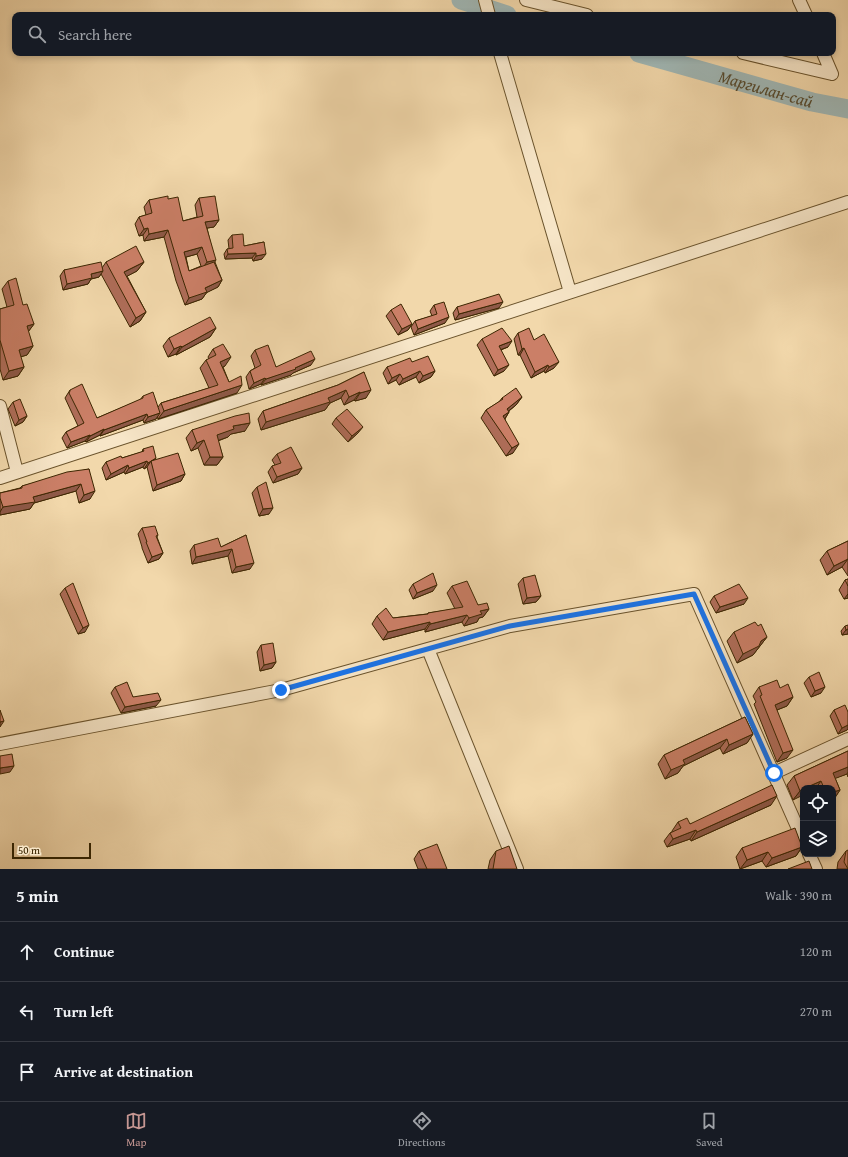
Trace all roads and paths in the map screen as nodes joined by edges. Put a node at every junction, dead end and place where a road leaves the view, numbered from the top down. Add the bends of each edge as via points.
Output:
1 (485, 0) edge
2 (526, 0) edge
3 (799, 0) edge
4 (488, 12) edge
5 (575, 12) edge
6 (805, 12) edge
7 (501, 56) edge
8 (756, 56) edge
9 (824, 56) edge
10 (848, 202) edge
11 (570, 292) junction
12 (0, 406) edge
13 (17, 472) junction
14 (0, 478) edge
15 (428, 649) junction
16 (848, 739) edge
17 (0, 744) edge
18 (774, 773) junction
19 (800, 833) edge
20 (810, 857) edge
21 (517, 869) edge
22 (816, 869) edge

1 - 4 street
2 - 5 street
3 - 6 street
7 - 11 street
8 - 9 street via 832,74
10 - 11 street
11 - 13 street
12 - 13 street
13 - 14 street
15 - 17 street via 281,690
15 - 18 street via 510,626 694,594
15 - 21 street
16 - 18 street
18 - 19 street
20 - 22 street

